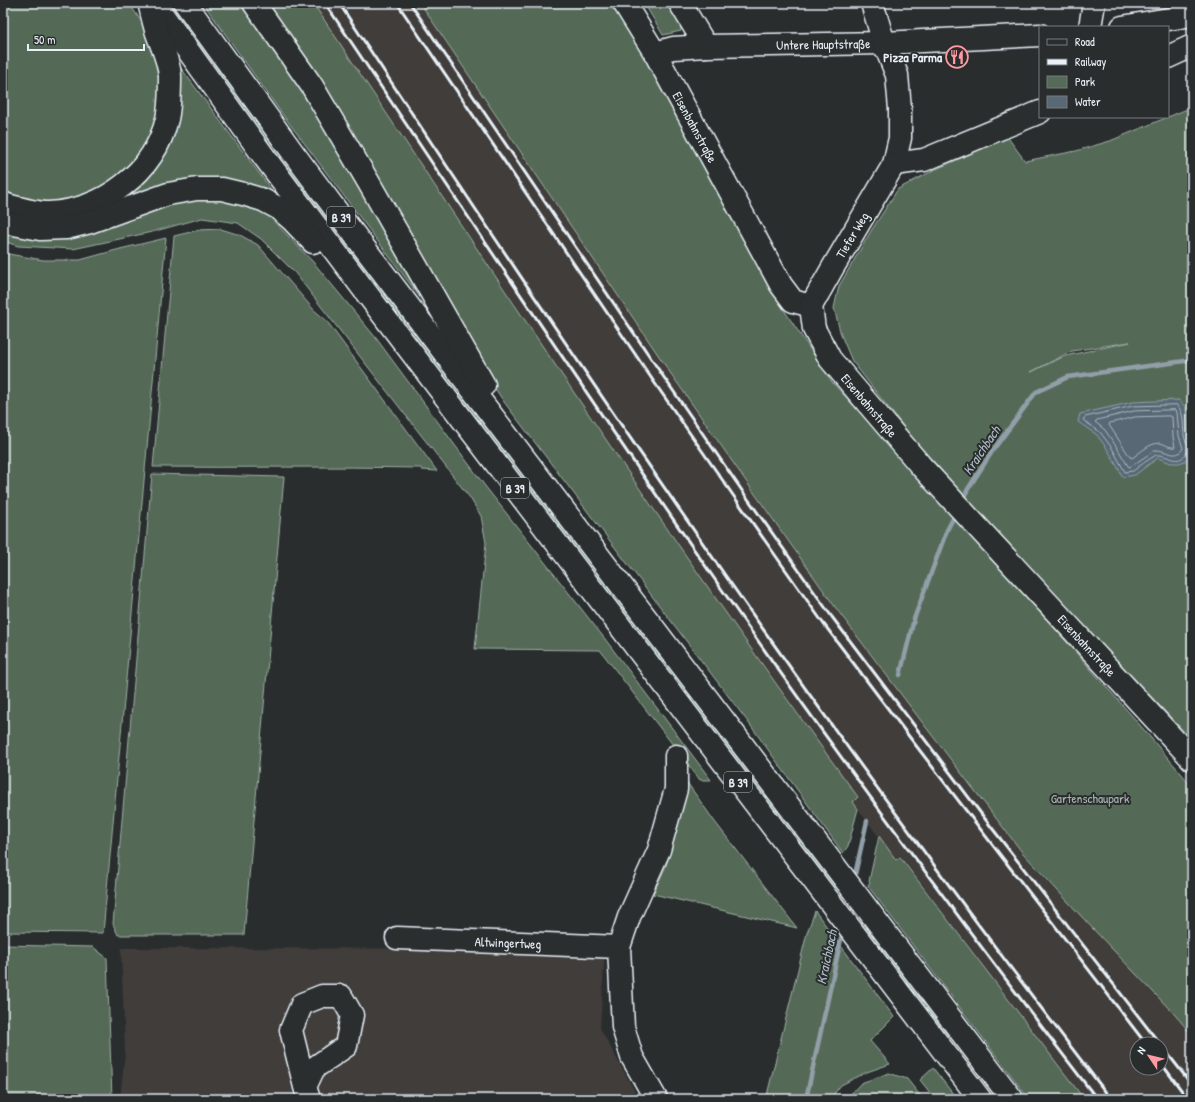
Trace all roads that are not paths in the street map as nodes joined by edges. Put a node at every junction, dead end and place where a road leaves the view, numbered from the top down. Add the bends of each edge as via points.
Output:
1 (149, 3) edge
2 (154, 3) edge
3 (185, 3) edge
4 (254, 3) edge
5 (624, 3) edge
6 (680, 3) edge
7 (872, 3) edge
8 (1094, 3) edge
9 (1192, 14) edge
10 (1090, 26) edge
11 (1127, 26) edge
12 (1039, 35) edge
13 (884, 43) junction
14 (706, 46) junction
15 (1192, 46) edge
16 (655, 53) junction
17 (1169, 57) edge
18 (1039, 112) edge
19 (894, 164) junction
20 (3, 203) edge
21 (3, 222) edge
22 (812, 306) junction
23 (383, 315) junction
24 (502, 429) junction
25 (676, 756) dead end
26 (1192, 759) edge
27 (397, 938) dead end
28 (619, 947) junction
29 (656, 1099) edge
30 (980, 1099) edge
31 (1012, 1099) edge

1 - 20 main road via 170,74 166,120 151,155 125,185 110,195 81,207 47,213 7,206
2 - 23 main road, B 39
3 - 24 main road, B 39 via 294,154
4 - 24 main road via 312,86 340,132 483,384
5 - 16 main road, Eisenbahnstraße
6 - 14 main road
7 - 13 main road, Tiefer Weg
8 - 10 main road
9 - 11 main road
12 - 13 main road, Untere Hauptstraße
13 - 14 main road, Untere Hauptstraße
13 - 19 main road, Tiefer Weg via 897,75 900,109 900,138
14 - 16 main road, Untere Hauptstraße via 673,48
15 - 17 main road
16 - 22 main road, Eisenbahnstraße via 781,285 793,301
18 - 19 main road via 924,160
19 - 22 main road, Tiefer Weg
21 - 23 main road via 40,229 66,228 168,194 222,189 243,194 263,200 292,220
22 - 26 main road, Eisenbahnstraße via 814,329 830,359 921,466
23 - 30 main road, B 39
24 - 31 main road, B 39
25 - 28 main road via 676,789 658,850
27 - 28 main road, Altwingertweg
28 - 29 main road via 622,1027 632,1057

